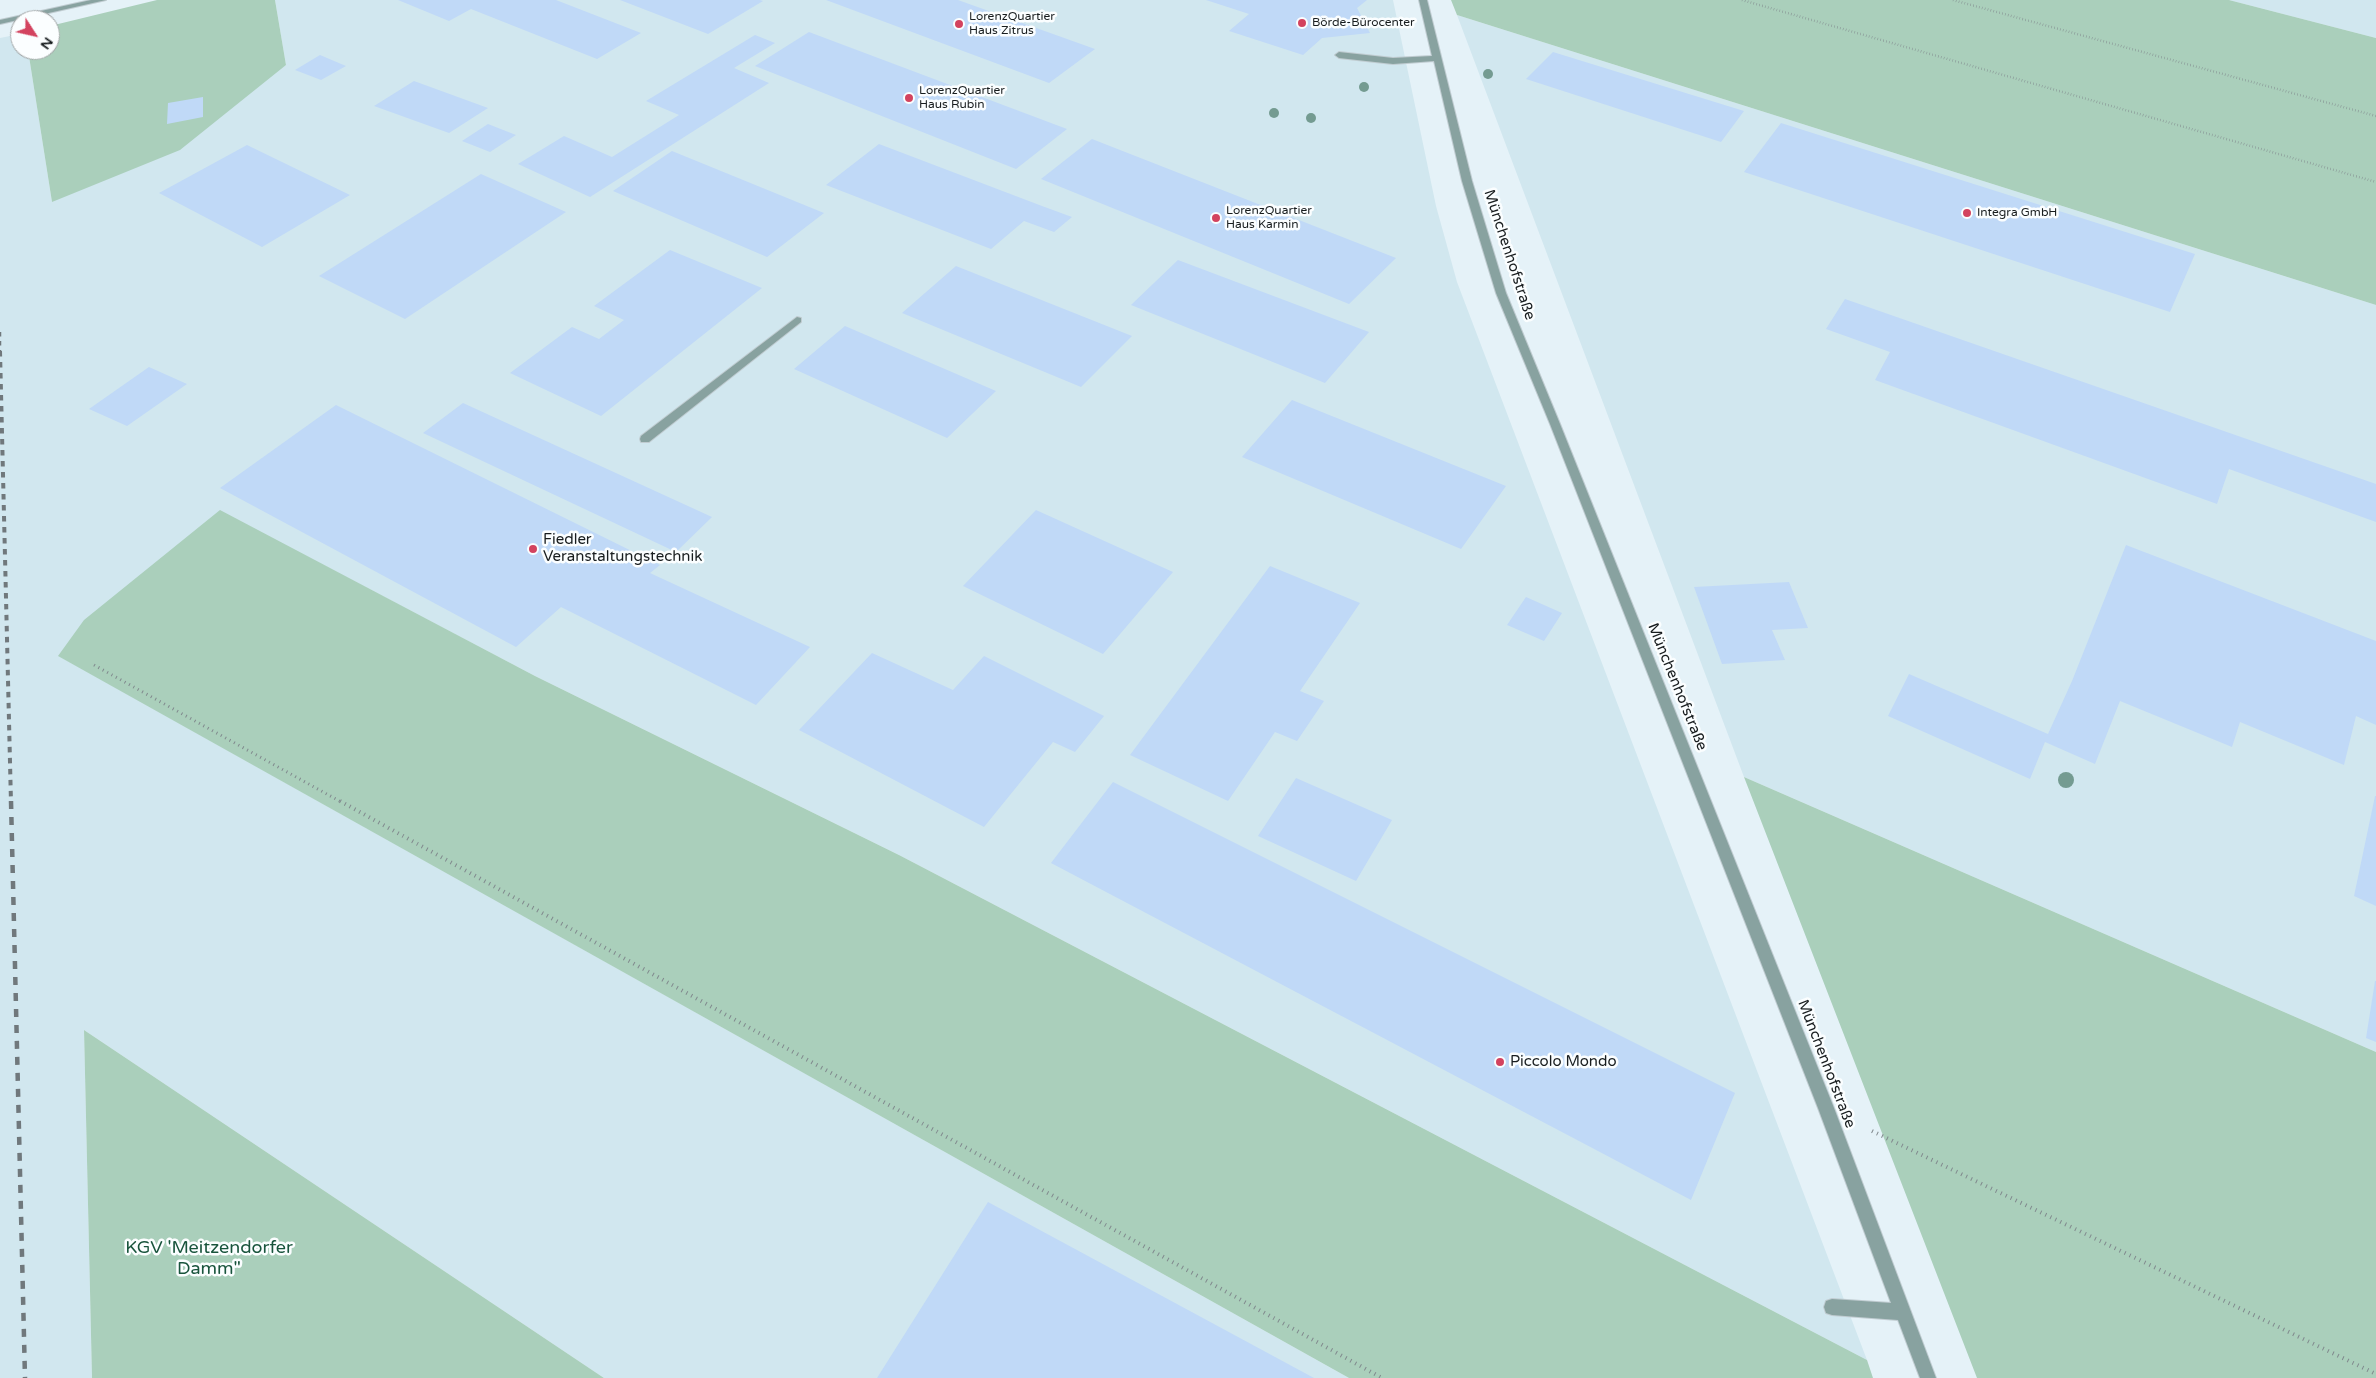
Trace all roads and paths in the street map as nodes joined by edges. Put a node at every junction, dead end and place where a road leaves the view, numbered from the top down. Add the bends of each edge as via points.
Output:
1 (102, 0) edge
2 (1423, 0) edge
3 (1742, 0) edge
4 (1953, 0) edge
5 (0, 22) edge
6 (1338, 55) dead end
7 (1438, 58) junction
8 (2376, 116) edge
9 (2376, 182) edge
10 (797, 320) dead end
11 (646, 440) dead end
12 (94, 665) dead end
13 (1826, 1108) junction
14 (1832, 1307) dead end
15 (1904, 1312) junction
16 (2376, 1374) edge
17 (1382, 1378) edge
18 (1928, 1378) edge

1 - 5 street
2 - 7 street, Münchenhofstraße
3 - 9 path
4 - 8 path
6 - 7 street via 1393,61
7 - 13 street, Münchenhofstraße via 1467,181 1501,293
10 - 11 street
12 - 17 path
13 - 15 street, Münchenhofstraße
13 - 16 path
14 - 15 street
15 - 18 street, Münchenhofstraße

